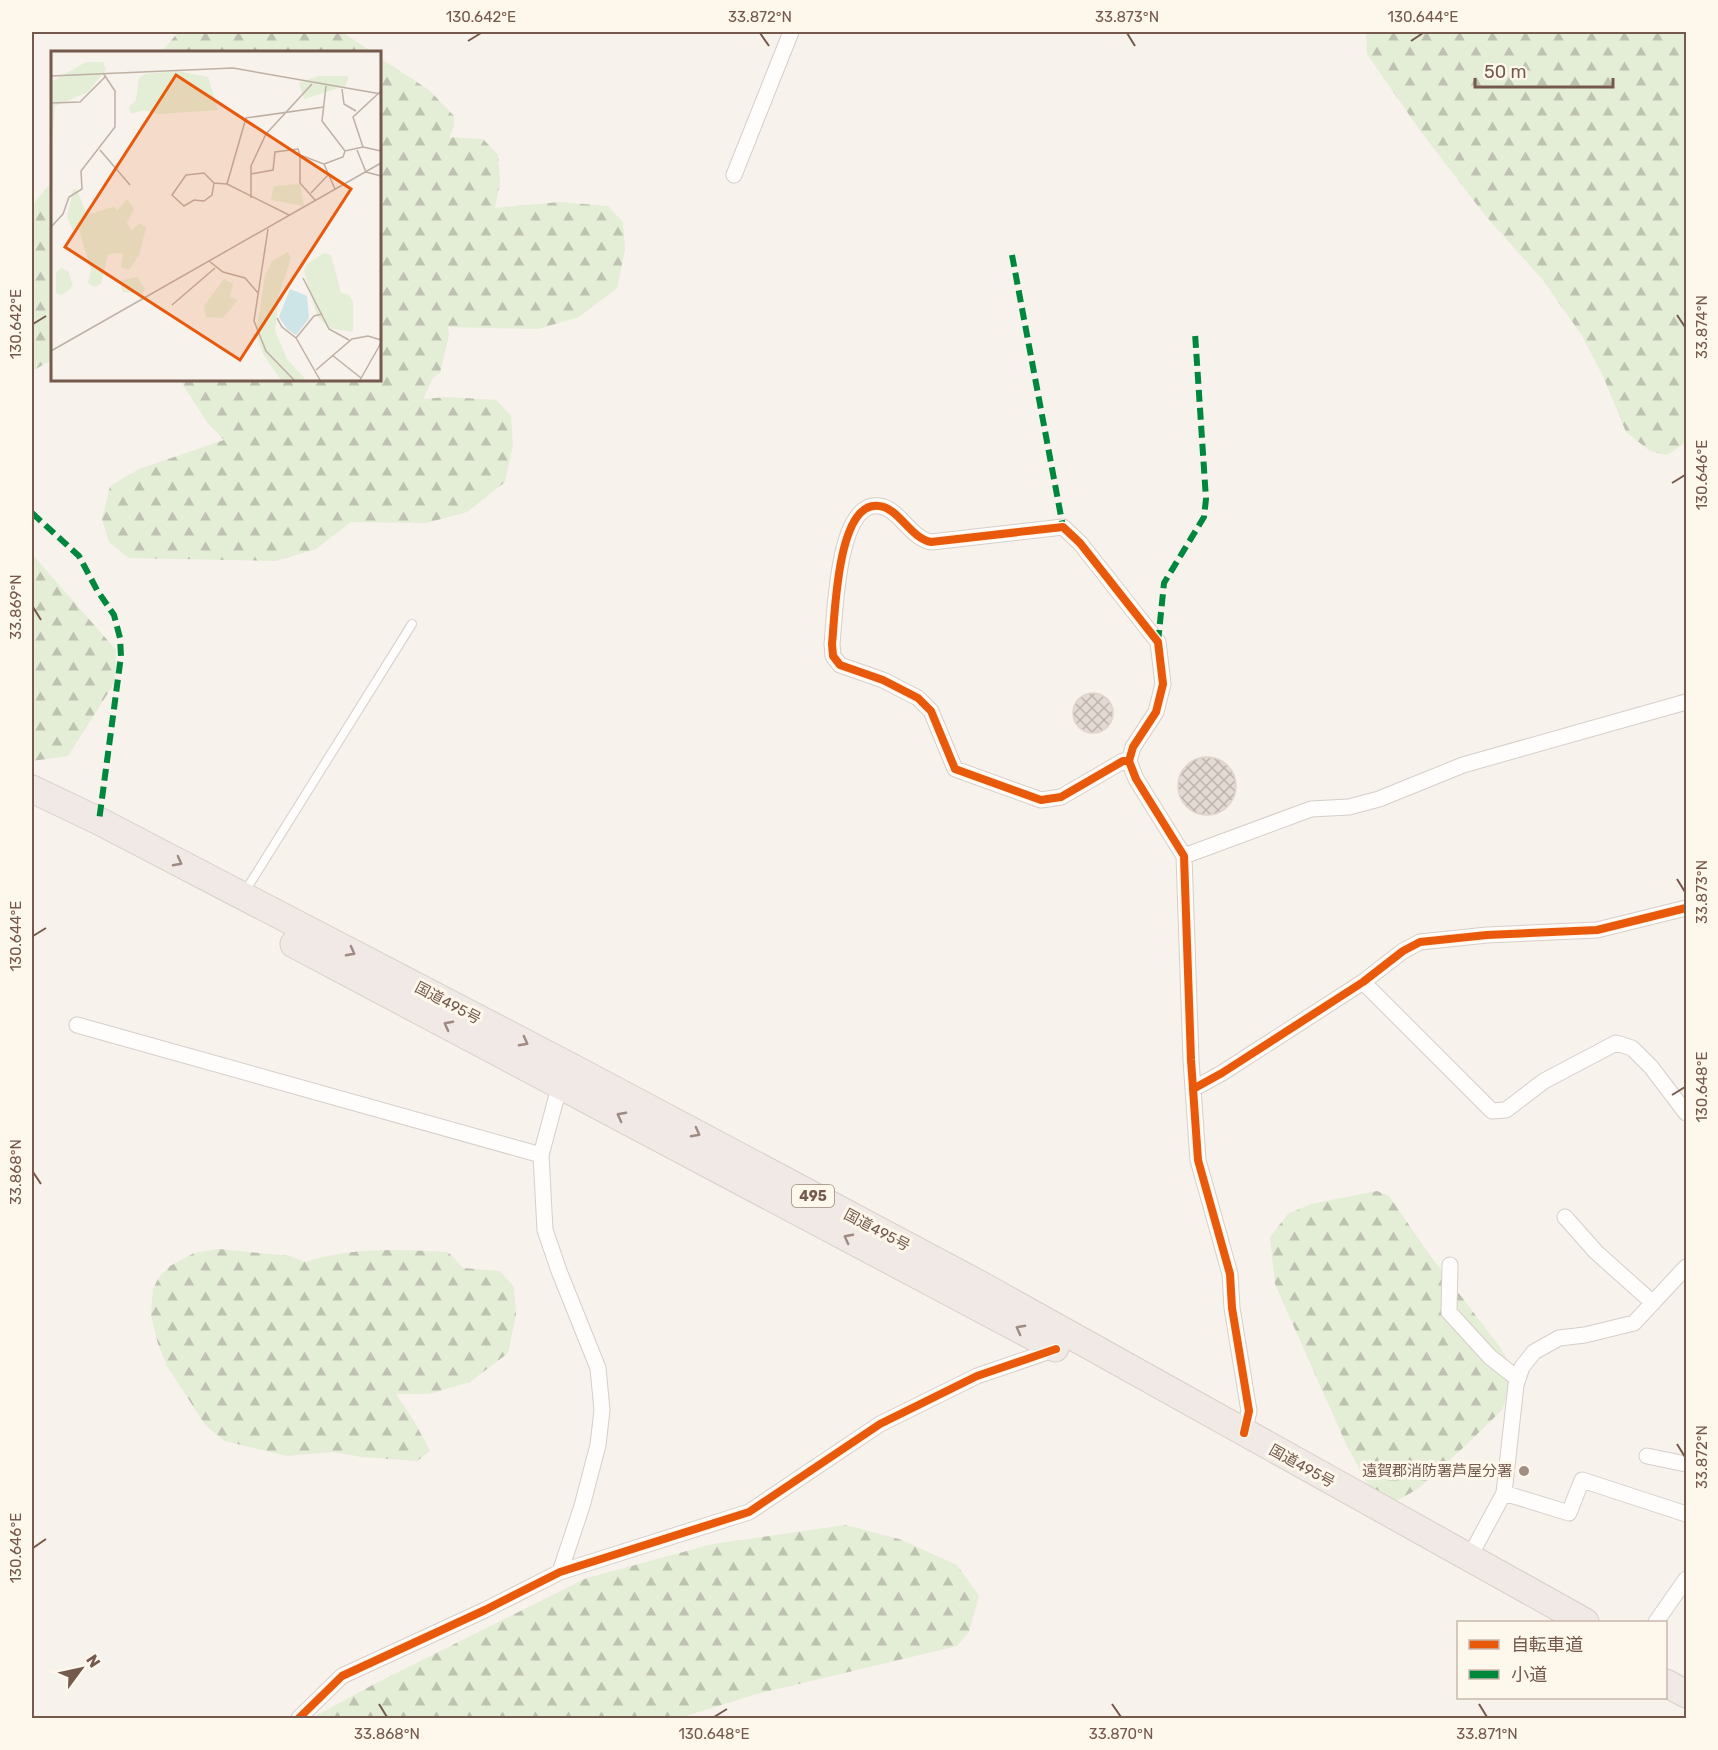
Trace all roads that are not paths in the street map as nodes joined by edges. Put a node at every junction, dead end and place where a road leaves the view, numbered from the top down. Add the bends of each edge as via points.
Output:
1 (791, 32) edge
2 (734, 175) dead end
3 (412, 624) dead end
4 (1686, 702) edge
5 (1130, 761) junction
6 (32, 789) edge
7 (32, 806) edge
8 (1184, 856) junction
9 (243, 896) junction
10 (1686, 908) edge
11 (1363, 982) junction
12 (77, 1025) dead end
13 (560, 1084) junction
14 (1192, 1089) junction
15 (1686, 1113) edge
16 (541, 1155) junction
17 (1565, 1217) dead end
18 (1450, 1265) dead end
19 (1686, 1267) edge
20 (1653, 1303) junction
21 (1056, 1349) junction
22 (1518, 1379) junction
23 (1244, 1433) junction
24 (1647, 1455) dead end
25 (1686, 1464) edge
26 (1504, 1493) junction
27 (1686, 1514) edge
28 (1469, 1558) junction
29 (560, 1572) junction
30 (1686, 1579) edge
31 (1545, 1621) edge
32 (1581, 1621) edge
33 (1657, 1621) edge
34 (1667, 1666) edge
35 (1686, 1675) edge
36 (1667, 1684) edge
37 (1686, 1694) edge
38 (299, 1719) edge

1 - 2 street
3 - 9 lane
4 - 8 street via 1463,765 1379,799 1349,807 1311,809
5 - 5 street via 1133,747 1156,712 1163,684 1158,642 1072,535 1063,527 932,542 923,541 888,508 866,508 856,516 842,549 833,656 840,665 918,698 931,711 955,770 1041,800 1061,797 1123,761
5 - 8 street via 1136,779
6 -> 9 highway, 国道495号 / 495
13 -> 7 highway, 国道495号 / 495
8 - 14 street
9 -> 23 highway, 国道495号 / 495 via 979,1284
10 - 11 street via 1597,930 1420,942
11 - 14 street
11 - 15 street via 1492,1111 1506,1110 1544,1081 1616,1043 1639,1054
12 - 16 street
13 - 16 street
21 -> 13 highway, 国道495号 / 495
14 - 23 street via 1198,1160 1230,1274 1249,1411
16 - 29 street via 546,1230 598,1368 602,1410 598,1445
17 - 20 street via 1596,1252
18 - 22 street via 1449,1312 1490,1357
19 - 20 street
20 - 22 street via 1634,1323 1559,1338 1545,1345 1522,1367
21 - 29 street via 978,1376 880,1424 749,1512
21 - 31 highway, 国道495号 / 495
22 - 26 street
23 - 28 highway, 国道495号 / 495
24 - 25 street
26 - 27 street via 1569,1513 1582,1480
26 - 28 street
28 - 32 highway, 国道495号 / 495
29 - 38 street via 342,1676
30 - 33 street
34 - 35 highway
36 - 37 highway

